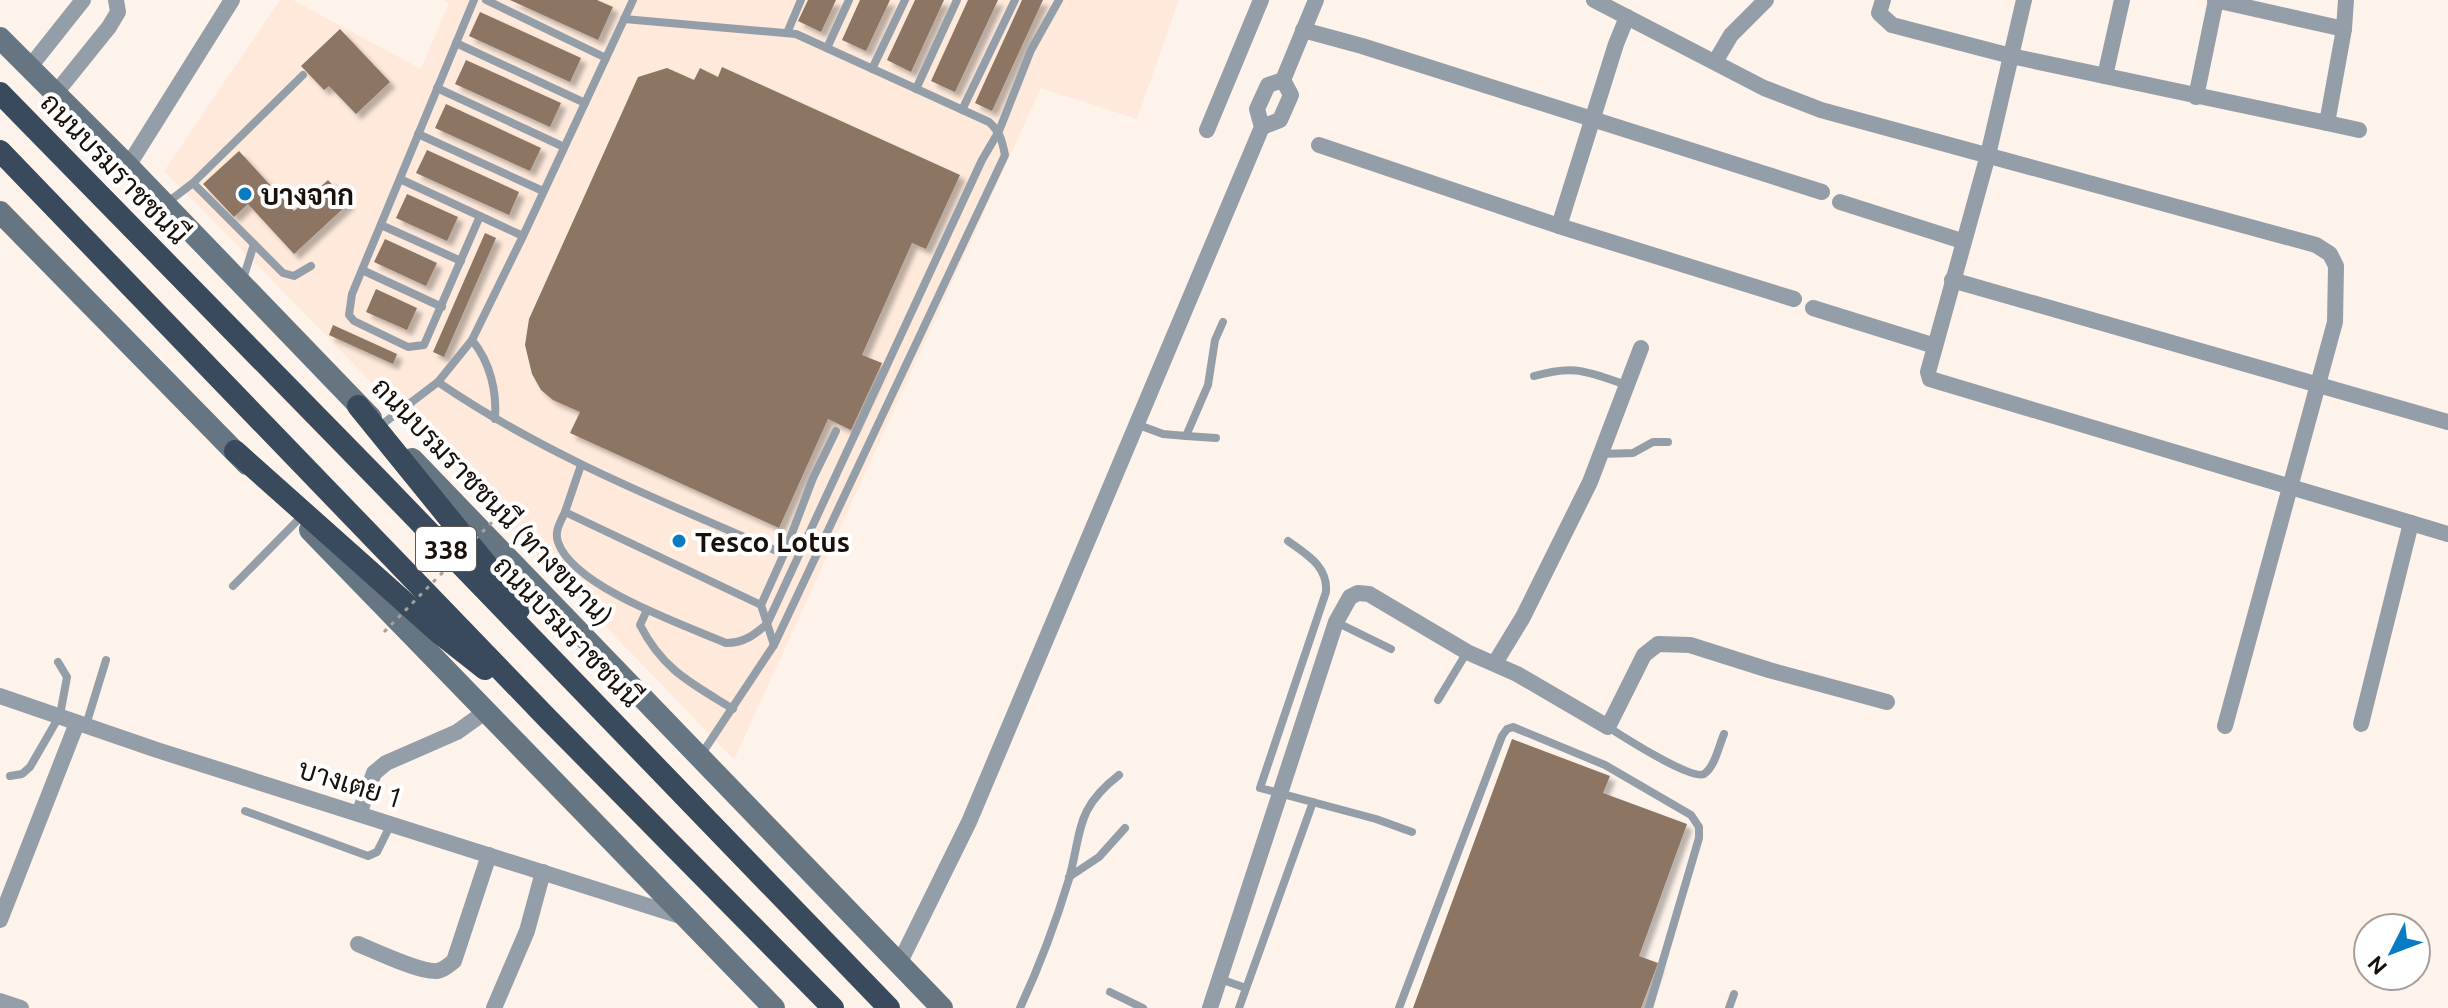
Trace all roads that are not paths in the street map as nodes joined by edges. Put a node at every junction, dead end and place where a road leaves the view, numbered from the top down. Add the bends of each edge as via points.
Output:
1 (83, 0) edge
2 (116, 0) edge
3 (232, 0) edge
4 (474, 0) edge
5 (486, 0) edge
6 (801, 0) edge
7 (849, 0) edge
8 (905, 0) edge
9 (957, 0) edge
10 (1015, 0) edge
11 (1059, 0) edge
12 (1261, 0) edge
13 (1316, 0) edge
14 (1594, 0) edge
15 (1766, 0) edge
16 (1883, 0) edge
17 (2024, 0) edge
18 (2122, 0) edge
19 (2215, 0) edge
20 (2346, 0) edge
21 (630, 1) edge
22 (1627, 17) junction
23 (624, 19) junction
24 (2344, 29) junction
25 (1303, 30) junction
26 (787, 33) junction
27 (0, 38) edge
28 (456, 43) junction
29 (827, 48) junction
30 (2011, 56) junction
31 (606, 58) junction
32 (1715, 62) junction
33 (29, 68) junction
34 (872, 69) junction
35 (303, 75) dead end
36 (2105, 76) junction
37 (1283, 80) junction
38 (437, 88) junction
39 (916, 89) junction
40 (0, 93) edge
41 (55, 94) junction
42 (2196, 97) junction
43 (585, 103) junction
44 (962, 110) junction
45 (1592, 118) junction
46 (2327, 123) junction
47 (1262, 127) junction
48 (1207, 130) dead end
49 (2359, 130) dead end
50 (999, 131) junction
51 (418, 134) junction
52 (1319, 145) dead end
53 (564, 147) junction
54 (0, 151) edge
55 (1988, 155) junction
56 (128, 166) junction
57 (400, 179) junction
58 (193, 183) junction
59 (543, 191) junction
60 (1822, 192) dead end
61 (1840, 202) dead end
62 (165, 204) junction
63 (0, 212) edge
64 (480, 216) junction
65 (381, 225) junction
66 (1559, 226) junction
67 (523, 236) junction
68 (1962, 241) junction
69 (254, 244) junction
70 (461, 261) junction
71 (311, 266) dead end
72 (362, 270) junction
73 (1952, 280) junction
74 (242, 284) junction
75 (1794, 299) dead end
76 (442, 307) junction
77 (1813, 308) dead end
78 (1223, 322) dead end
79 (472, 340) junction
80 (1935, 346) junction
81 (1641, 348) dead end
82 (1534, 376) dead end
83 (438, 382) junction
84 (1628, 385) junction
85 (2318, 385) junction
86 (358, 406) junction
87 (495, 419) junction
88 (2448, 422) edge
89 (1136, 424) junction
90 (380, 426) junction
91 (836, 431) dead end
92 (1186, 436) junction
93 (1216, 438) dead end
94 (1668, 442) dead end
95 (235, 451) junction
96 (1601, 454) junction
97 (581, 465) junction
98 (2290, 488) junction
99 (565, 512) junction
100 (299, 519) junction
101 (2411, 523) junction
102 (2448, 534) edge
103 (1288, 541) dead end
104 (784, 554) junction
105 (233, 586) dead end
106 (761, 605) junction
107 (647, 610) junction
108 (1336, 622) junction
109 (767, 624) junction
110 (774, 645) junction
111 (1391, 649) dead end
112 (1467, 652) junction
113 (106, 660) dead end
114 (58, 662) dead end
115 (1495, 663) junction
116 (560, 667) junction
117 (0, 696) edge
118 (1438, 700) dead end
119 (1887, 702) dead end
120 (733, 709) junction
121 (485, 712) junction
122 (60, 715) junction
123 (549, 720) junction
124 (82, 724) junction
125 (2361, 724) dead end
126 (2225, 726) dead end
127 (1608, 727) junction
128 (1724, 734) dead end
129 (700, 756) junction
130 (1119, 775) dead end
131 (10, 776) dead end
132 (1282, 792) junction
133 (1313, 802) junction
134 (245, 811) dead end
135 (359, 814) junction
136 (392, 823) junction
137 (1125, 828) dead end
138 (1412, 832) dead end
139 (489, 855) junction
140 (543, 872) junction
141 (1069, 877) junction
142 (688, 919) junction
143 (0, 920) edge
144 (358, 944) dead end
145 (899, 964) junction
146 (1220, 978) junction
147 (1246, 988) junction
148 (1110, 992) dead end
149 (1734, 994) dead end
150 (0, 1001) edge
151 (21, 1008) edge
152 (494, 1008) edge
153 (774, 1008) edge
154 (833, 1008) edge
155 (889, 1008) edge
156 (942, 1008) edge
157 (1020, 1008) edge
158 (1143, 1008) edge
159 (1210, 1008) edge
160 (1239, 1008) edge
161 (1399, 1008) edge
162 (1649, 1008) edge
163 (1729, 1008) edge

1 - 33 street
2 - 41 street via 118,12 109,27
3 - 56 street
4 - 28 lane
5 - 31 lane
6 - 26 lane
7 - 29 lane
8 - 34 lane
9 - 39 lane
10 - 44 lane
11 - 50 lane via 1031,50
12 - 48 street
13 - 25 street
14 - 22 street
15 - 32 street via 1731,35
16 - 30 street via 1879,13 1892,25
17 - 30 street
18 - 36 street
19 - 24 street
19 - 42 street
20 - 24 street
21 - 23 lane
22 - 32 street
22 - 45 street
23 - 26 lane
23 - 31 lane
24 - 46 street
25 - 37 street
25 - 45 street
26 - 29 lane
27 - 33 main road, ถนนบรมราชชนนี (ทางขนาน) / 338
28 - 38 lane
28 - 43 lane
29 - 34 lane
30 - 36 street
30 - 55 street
31 - 43 lane
32 - 55 street via 1821,110
33 - 41 main road, ถนนบรมราชชนนี (ทางขนาน) / 338
34 - 39 lane
35 - 58 lane
36 - 42 street
37 - 47 street via 1268,85 1257,109
37 - 47 street via 1291,95 1280,120
38 - 51 lane
38 - 53 lane
39 - 44 lane
40 - 116 highway, ถนนบรมราชชนนี / 338
41 - 56 main road, ถนนบรมราชชนนี (ทางขนาน) / 338
42 - 46 street
43 - 53 lane
44 - 50 lane
45 - 60 street
45 - 66 street
46 - 49 street
47 - 89 street
50 - 109 lane
50 - 110 lane via 1005,155
51 - 57 lane
51 - 59 lane
52 - 66 street
53 - 59 lane
54 - 123 highway, 338
55 - 68 street
55 - 85 street via 2316,245 2330,254 2336,266 2335,322
56 - 62 main road, ถนนบรมราชชนนี (ทางขนาน) / 338
57 - 64 lane
57 - 65 lane
58 - 62 lane
58 - 69 lane
59 - 67 lane
61 - 68 street
62 - 74 main road, ถนนบรมราชชนนี (ทางขนาน) / 338
63 - 95 main road
64 - 67 lane
64 - 70 lane
65 - 70 lane
65 - 72 lane
66 - 75 street
67 - 79 lane
68 - 73 street
69 - 71 lane via 287,276
69 - 74 lane
70 - 76 lane
72 - 76 lane
72 - 76 lane via 349,315 408,347 424,345
73 - 80 street
73 - 85 street
74 - 86 main road, ถนนบรมราชชนนี (ทางขนาน) / 338
77 - 80 street
78 - 92 lane via 1208,385
79 - 83 lane
79 - 87 lane via 489,373
80 - 98 street via 1928,372 1936,383
81 - 84 street
82 - 84 lane via 1564,368
83 - 87 lane
83 - 90 lane
84 - 96 street
85 - 88 street
85 - 98 street
86 - 90 main road, ถนนบรมราชชนนี (ทางขนาน) / 338
86 - 116 highway via 491,570
87 - 97 lane
89 - 92 lane
89 - 145 street via 969,822
90 - 129 main road, ถนนบรมราชชนนี (ทางขนาน) / 338
91 - 104 lane
92 - 93 lane
94 - 96 lane via 1653,442 1633,453
95 - 100 main road
95 - 123 highway via 438,632
96 - 115 street via 1523,617
97 - 99 lane
97 - 104 lane
98 - 101 street
98 - 126 street
99 - 106 lane
99 - 107 lane via 558,541 572,562 589,578
100 - 105 lane
100 - 121 main road
101 - 102 street
101 - 125 street
103 - 132 lane via 1314,560 1327,581 1260,788
104 - 106 lane
106 - 109 lane
107 - 109 lane via 726,643 738,643
107 - 120 lane via 640,625 652,649 686,680
108 - 111 lane
108 - 112 street via 1350,597 1369,594
108 - 132 street
109 - 110 lane
110 - 120 lane
112 - 115 street
112 - 118 lane
113 - 124 lane
114 - 122 lane via 67,677
115 - 127 street
116 - 155 highway, ถนนบรมราชชนนี / 338
117 - 122 street, บางเตย 1
119 - 127 street via 1690,645 1658,644 1644,655
120 - 129 lane
121 - 135 street via 457,732 386,763 374,773
121 - 142 main road
122 - 124 street, บางเตย 1
122 - 131 lane via 30,767
123 - 154 highway, 338
124 - 135 street, บางเตย 1
124 - 143 street
127 - 128 lane via 1697,775 1711,766
129 - 145 main road, ถนนบรมราชชนนี (ทางขนาน) / 338
130 - 141 lane via 1089,805
132 - 133 lane
132 - 146 street
133 - 138 lane
133 - 147 lane
134 - 136 lane via 368,856 377,852
135 - 136 street, บางเตย 1
136 - 139 street, บางเตย 1
137 - 141 lane via 1099,857
139 - 140 street, บางเตย 1
139 - 144 street via 454,961 445,968 435,972
140 - 142 street, บางเตย 1
140 - 152 street via 527,931
141 - 157 lane
142 - 153 main road
145 - 156 main road, ถนนบรมราชชนนี (ทางขนาน) / 338
146 - 147 lane
146 - 159 street
147 - 160 lane
148 - 158 lane
149 - 163 lane
150 - 151 street
161 - 162 lane via 1502,736 1513,727 1605,765 1691,815 1699,827

